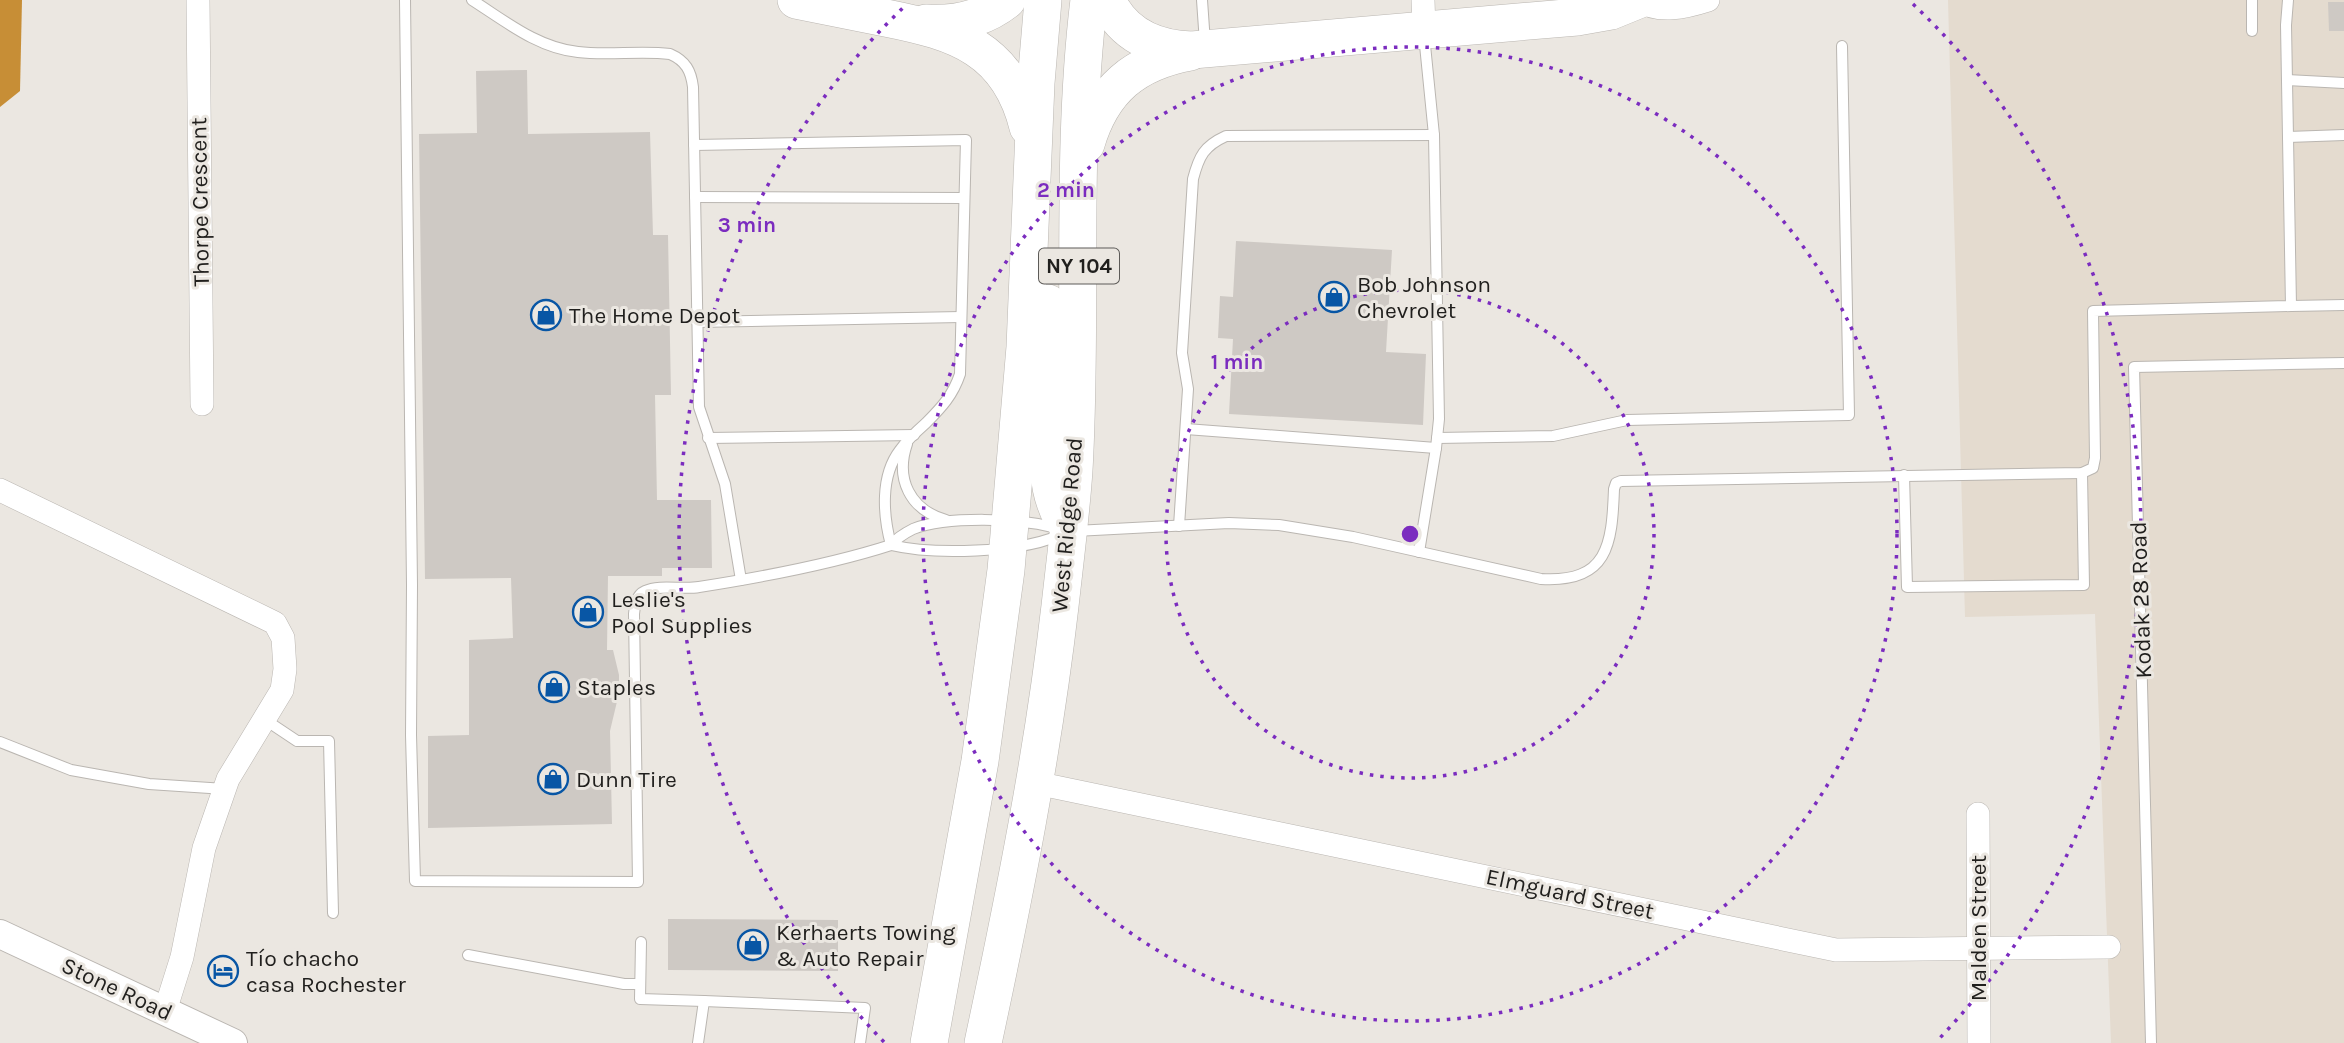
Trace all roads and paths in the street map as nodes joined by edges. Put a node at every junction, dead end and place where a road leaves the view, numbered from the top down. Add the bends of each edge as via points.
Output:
1 (198, 0) edge
2 (405, 0) edge
3 (472, 0) edge
4 (796, 0) edge
5 (1007, 0) edge
6 (1043, 0) edge
7 (1089, 0) edge
8 (1107, 0) edge
9 (1202, 0) edge
10 (1638, 0) edge
11 (1708, 0) edge
12 (2252, 0) edge
13 (2288, 0) edge
14 (1423, 15) edge
15 (905, 22) junction
16 (2252, 31) dead end
17 (1842, 46) dead end
18 (1206, 49) junction
19 (2287, 80) junction
20 (2344, 83) edge
21 (1434, 135) junction
22 (2344, 135) edge
23 (2288, 137) junction
24 (694, 145) junction
25 (1033, 156) junction
26 (1079, 175) junction
27 (695, 197) junction
28 (964, 198) junction
29 (1031, 209) junction
30 (2344, 305) edge
31 (2291, 306) junction
32 (961, 317) junction
33 (697, 322) junction
34 (2344, 363) edge
35 (202, 404) dead end
36 (1186, 429) junction
37 (911, 437) junction
38 (709, 438) junction
39 (1437, 443) junction
40 (2082, 473) junction
41 (1904, 475) junction
42 (0, 490) edge
43 (959, 522) junction
44 (1180, 526) junction
45 (1069, 531) junction
46 (1009, 535) junction
47 (891, 545) junction
48 (1419, 552) junction
49 (741, 580) junction
50 (264, 719) junction
51 (0, 742) edge
52 (1036, 783) junction
53 (225, 789) junction
54 (1978, 814) dead end
55 (333, 913) dead end
56 (0, 934) edge
57 (641, 942) dead end
58 (2109, 947) dead end
59 (1978, 950) junction
60 (468, 955) dead end
61 (640, 984) junction
62 (704, 1001) junction
63 (164, 1011) junction
64 (233, 1043) edge
65 (698, 1043) edge
66 (860, 1043) edge
67 (929, 1043) edge
68 (983, 1043) edge
69 (1979, 1043) edge
70 (2151, 1043) edge

1 - 35 street, Thorpe Crescent
2 - 49 lane via 415,881 638,882 635,604 646,591
3 - 24 lane via 558,49 657,52 681,59 692,78
4 - 15 highway
5 - 15 highway via 962,22
6 - 25 highway, NY 104
7 - 26 highway, West Ridge Road / NY 104
8 - 18 highway via 1123,26 1139,38 1170,48
9 - 18 lane
10 - 11 street via 1668,8
10 - 14 highway via 1589,15
12 - 16 lane
13 - 19 lane
14 - 18 highway
14 - 21 lane
15 - 25 highway via 957,37 999,67 1021,103
17 - 39 lane via 1849,415 1628,419 1553,436
18 - 26 highway via 1153,62 1118,85 1092,126
19 - 20 lane
19 - 23 lane
21 - 36 lane via 1226,136 1211,143 1198,160 1193,180 1182,353 1188,389
21 - 39 lane
22 - 23 lane
23 - 31 lane
24 - 27 lane
24 - 28 lane via 966,140
25 - 29 highway, NY 104
26 - 45 highway, West Ridge Road / NY 104 via 1079,343
27 - 28 lane
27 - 33 lane
28 - 32 lane
29 - 45 highway via 1048,296 1052,384 1048,470 1053,501
29 - 46 highway, NY 104
30 - 31 lane
31 - 40 lane via 2093,312 2095,458 2093,468
32 - 33 lane
32 - 37 lane via 956,386 944,405
33 - 38 lane via 699,407
34 - 70 lane, Kodak 28 Road via 2134,367
36 - 39 lane
36 - 44 lane
37 - 38 lane
37 - 43 lane via 902,471 907,491 927,513
37 - 47 lane via 888,473
38 - 49 lane via 725,484
39 - 48 lane
40 - 41 lane
40 - 41 lane via 2084,585 1907,587
41 - 48 lane via 1621,481 1614,489 1610,541 1595,565 1570,580 1541,579
42 - 50 street via 275,623 283,638 285,669 282,690
43 - 46 lane
43 - 47 lane via 923,526
44 - 45 lane
44 - 48 lane via 1279,525
45 - 46 lane via 1045,525
45 - 46 lane via 1040,543
45 - 52 highway, West Ridge Road / NY 104
46 - 47 lane via 930,550
46 - 67 highway, NY 104 via 980,761
47 - 49 lane
50 - 53 street
50 - 55 lane via 298,741 329,741
51 - 53 lane via 71,770 149,784
52 - 59 street, Elmguard Street via 1836,950
52 - 68 highway, West Ridge Road / NY 104
53 - 63 street via 204,848 182,957
54 - 59 street, Malden Street
56 - 63 street, Stone Road
57 - 61 lane
58 - 59 street, Elmguard Street
59 - 69 street, Malden Street
60 - 61 lane
61 - 62 lane via 640,999
62 - 65 lane
62 - 66 lane via 864,1008
63 - 64 street, Stone Road

